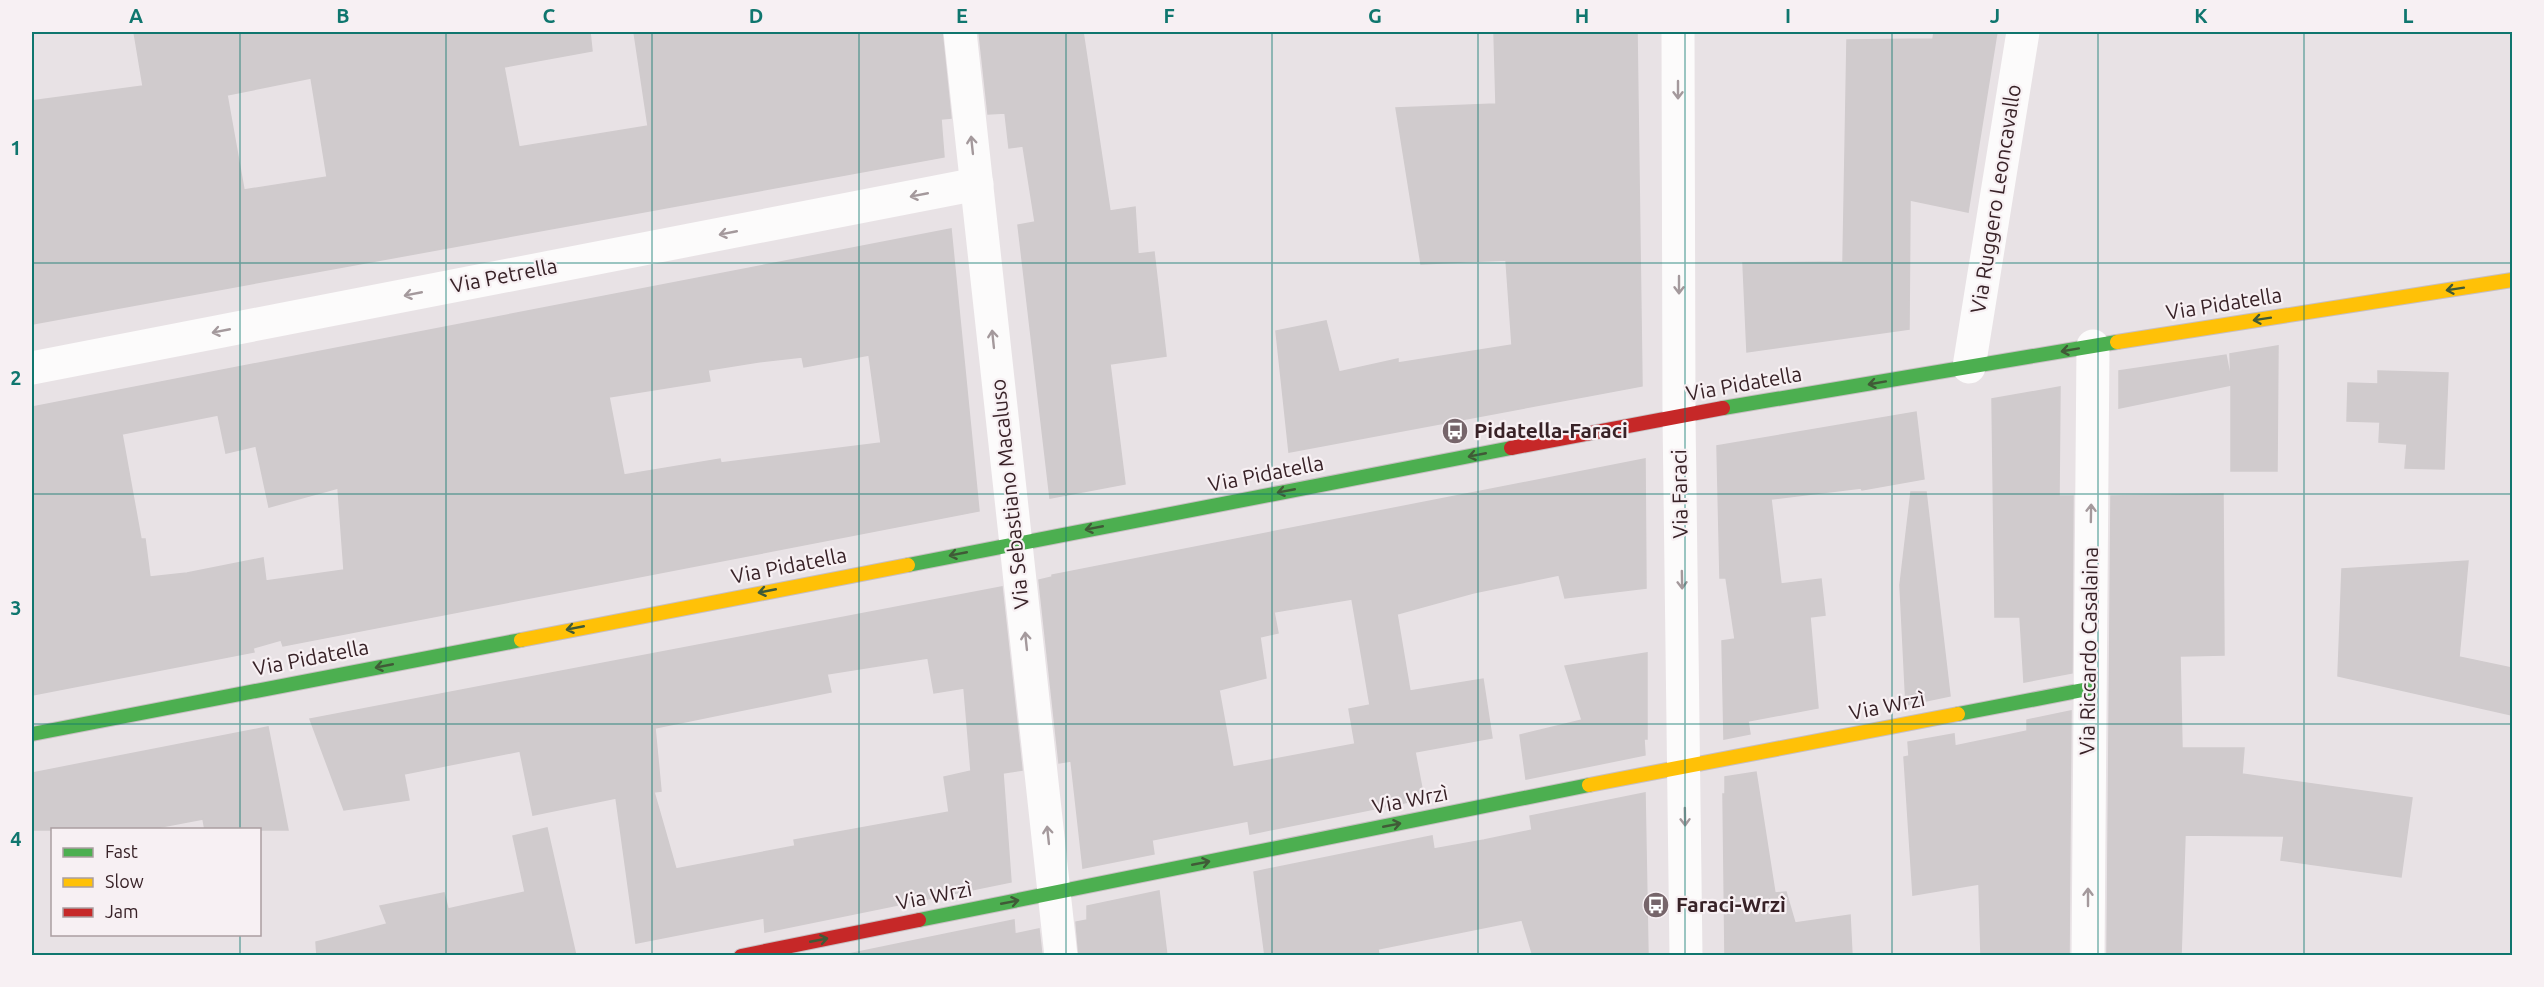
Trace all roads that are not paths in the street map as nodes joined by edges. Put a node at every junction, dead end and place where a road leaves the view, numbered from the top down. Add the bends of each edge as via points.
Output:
1 (960, 32) edge
2 (1677, 32) edge
3 (2023, 32) edge
4 (977, 184) junction
5 (2512, 280) edge
6 (2093, 346) junction
7 (1969, 367) junction
8 (32, 368) edge
9 (1679, 416) junction
10 (1016, 543) junction
11 (2088, 688) junction
12 (32, 734) edge
13 (1685, 766) junction
14 (1055, 893) junction
15 (741, 956) edge
16 (1061, 956) edge
17 (1686, 956) edge
18 (2088, 956) edge

4 -> 1 street, Via Sebastiano Macaluso
2 -> 9 street, Via Faraci
3 - 7 street, Via Ruggero Leoncavallo
4 -> 8 street, Via Petrella
10 -> 4 street, Via Sebastiano Macaluso
5 -> 6 street, Via Pidatella
6 -> 7 street, Via Pidatella
11 -> 6 street, Via Riccardo Casalaina
7 -> 9 street, Via Pidatella
9 -> 10 street, Via Pidatella
9 -> 13 street, Via Faraci
10 -> 12 street, Via Pidatella
14 -> 10 street, Via Sebastiano Macaluso
11 - 13 street, Via Wrzì
18 -> 11 street, Via Riccardo Casalaina
14 -> 13 street, Via Wrzì
13 -> 17 street, Via Faraci
15 -> 14 street, Via Wrzì
14 - 16 street, Via Sebastiano Macaluso

